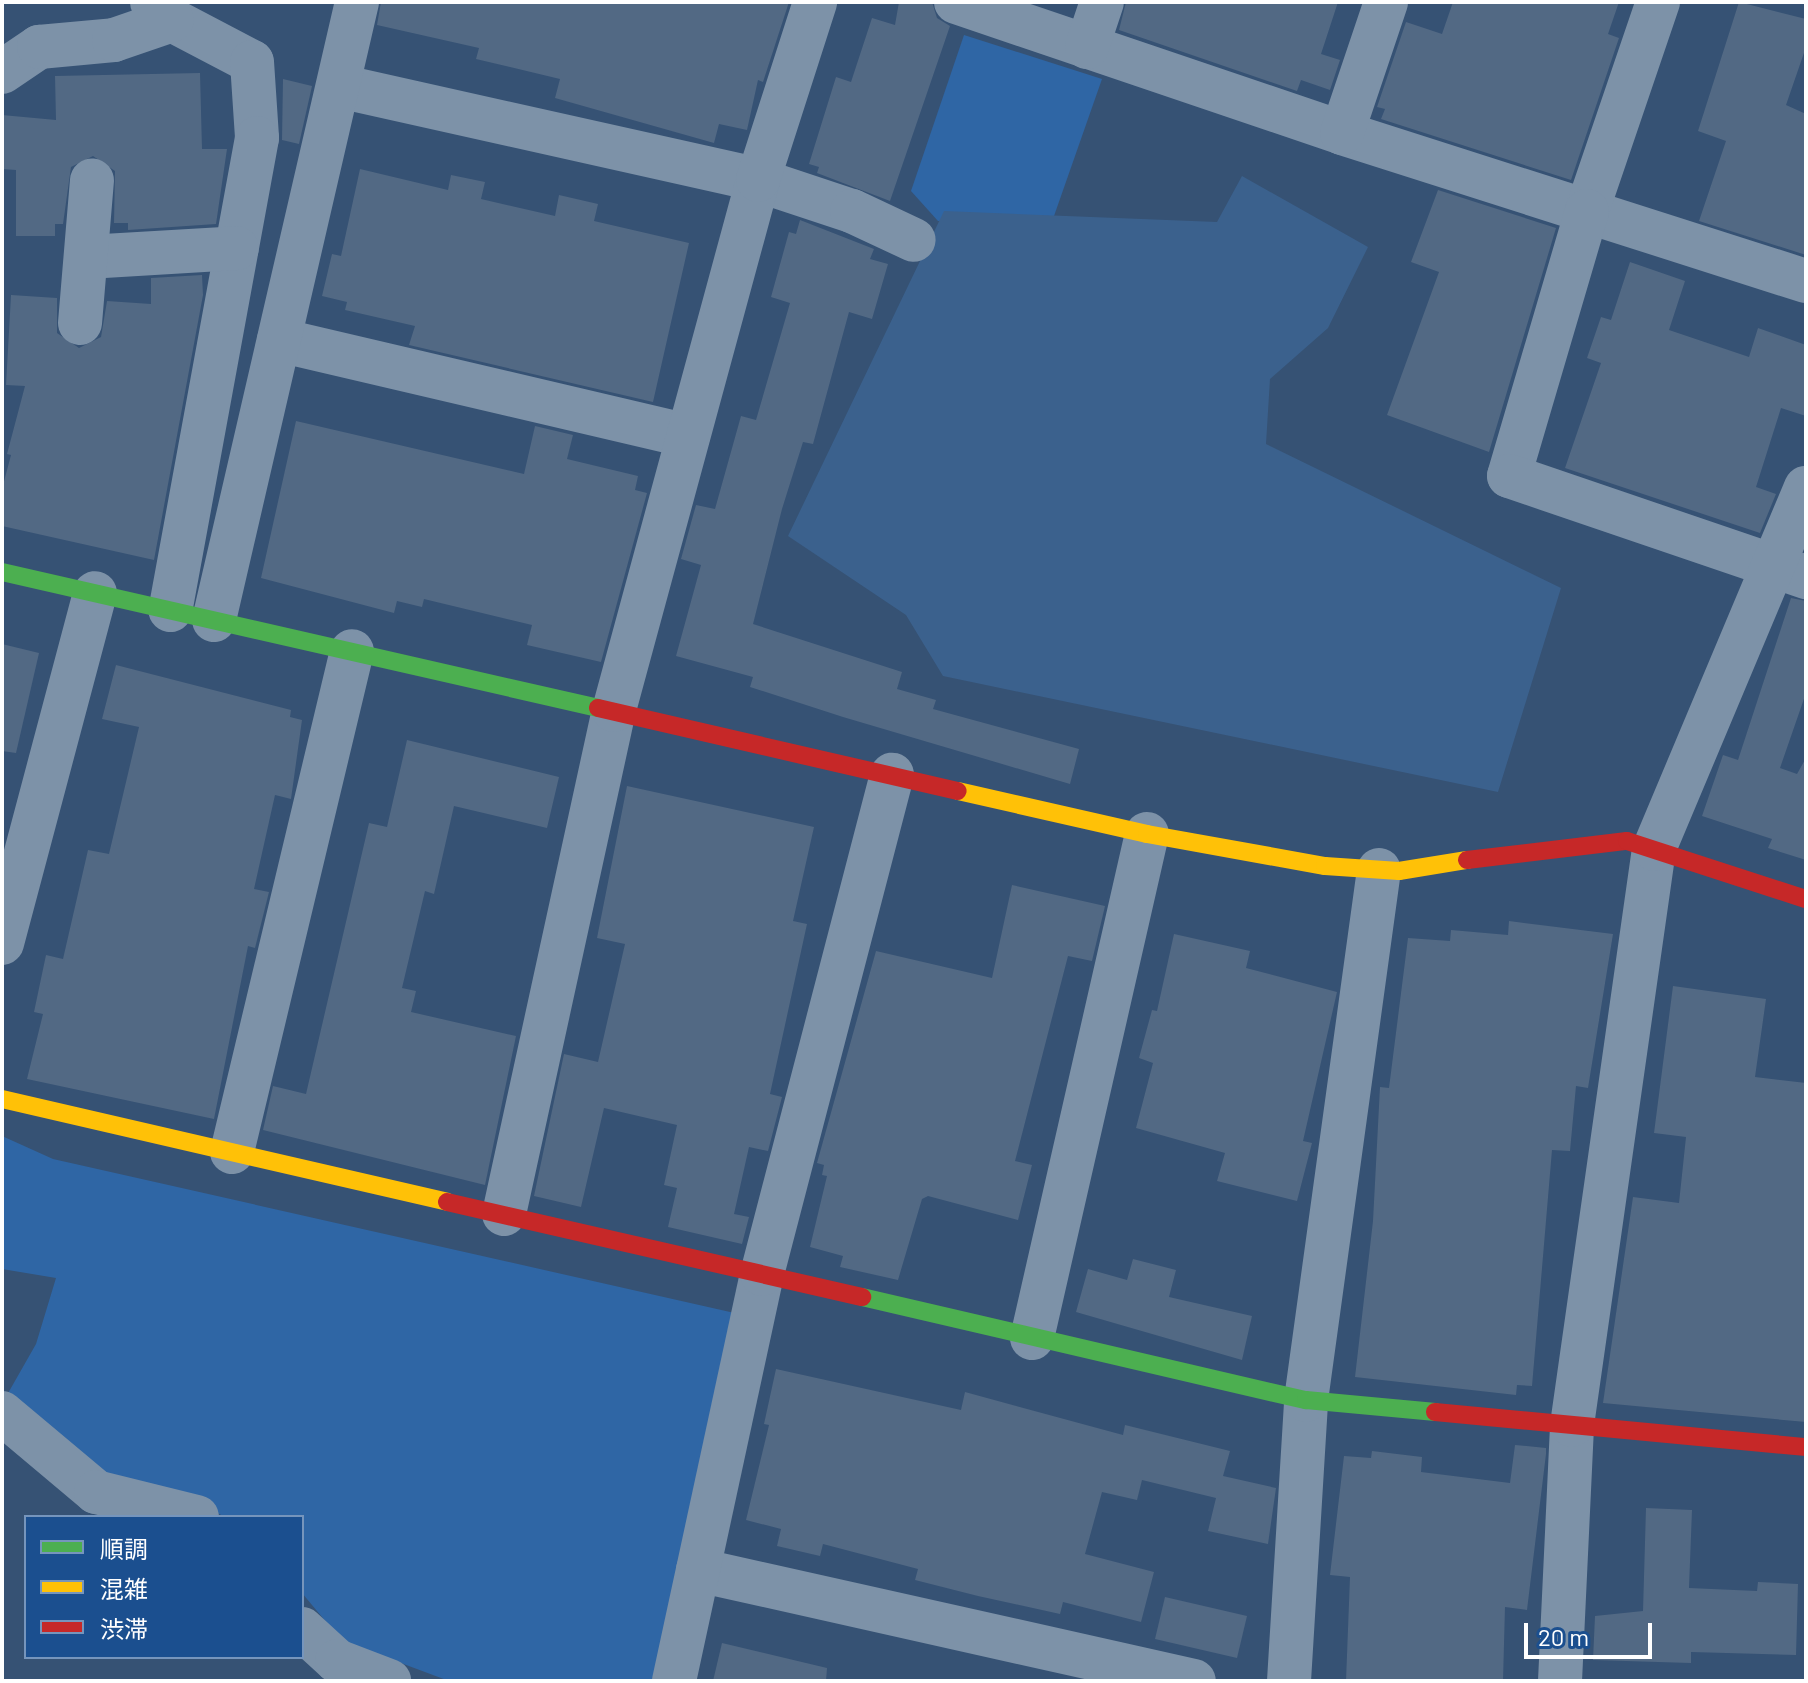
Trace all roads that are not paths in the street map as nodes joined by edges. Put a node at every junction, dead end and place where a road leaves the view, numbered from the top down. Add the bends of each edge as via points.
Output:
1 (357, 2) edge
2 (815, 2) edge
3 (956, 2) edge
4 (1102, 2) edge
5 (1386, 2) edge
6 (1658, 2) edge
7 (162, 11) edge
8 (1087, 47) junction
9 (2, 72) edge
10 (339, 86) junction
11 (1342, 133) junction
12 (758, 180) junction
13 (92, 181) dead end
14 (1587, 211) junction
15 (914, 240) dead end
16 (237, 248) junction
17 (87, 257) junction
18 (1806, 281) edge
19 (80, 323) dead end
20 (279, 340) junction
21 (688, 436) junction
22 (1806, 488) edge
23 (2, 572) edge
24 (1791, 572) edge
25 (95, 593) junction
26 (170, 610) junction
27 (214, 620) junction
28 (352, 651) junction
29 (614, 710) junction
30 (892, 775) junction
31 (1147, 834) junction
32 (1654, 849) junction
33 (1379, 870) junction
34 (1806, 899) edge
35 (2, 943) edge
36 (2, 1099) edge
37 (232, 1152) junction
38 (504, 1214) junction
39 (762, 1274) junction
40 (1032, 1338) junction
41 (1306, 1400) junction
42 (2, 1413) edge
43 (1572, 1425) junction
44 (1806, 1447) edge
45 (189, 1515) edge
46 (698, 1570) junction
47 (304, 1631) edge
48 (389, 1681) edge
49 (674, 1681) edge
50 (1194, 1681) edge
51 (1289, 1681) edge
52 (1560, 1681) edge

1 - 10 street
2 - 12 street
3 - 8 street
4 - 8 street
5 - 11 street
6 - 14 street
7 - 9 street via 114,40 39,47
7 - 16 street via 252,62 257,138
8 - 11 street
10 - 12 street
10 - 20 street
11 - 14 street
12 - 15 street via 852,211
12 - 21 street
13 - 17 street
14 - 18 street
14 - 24 street via 1509,476
16 - 17 street
16 - 26 street
17 - 19 street
20 - 21 street
20 - 27 street
21 - 29 street
22 - 24 street
23 - 25 street
24 - 32 street
25 - 26 street
25 - 35 street
26 - 27 street
27 - 28 street
28 - 29 street
28 - 37 street
29 - 30 street
29 - 38 street
30 - 31 street
30 - 39 street
31 - 33 street via 1325,866
31 - 40 street
32 - 33 street via 1627,841 1560,845
32 - 34 street
32 - 43 street
33 - 41 street
36 - 37 street
37 - 38 street
38 - 39 street
39 - 40 street
39 - 46 street
40 - 41 street
41 - 43 street
41 - 51 street
42 - 45 street via 96,1492
43 - 44 street
43 - 52 street
46 - 49 street
46 - 50 street
47 - 48 street via 337,1661

